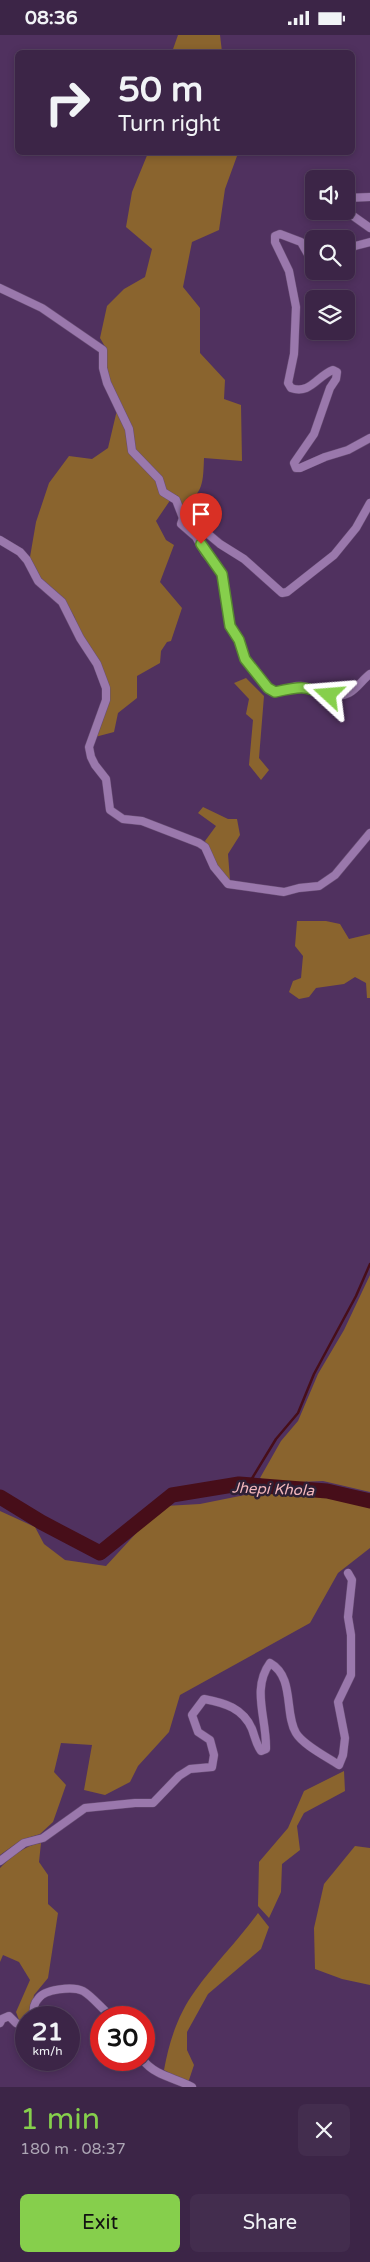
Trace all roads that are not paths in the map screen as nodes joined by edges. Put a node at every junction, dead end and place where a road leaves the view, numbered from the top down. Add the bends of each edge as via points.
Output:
1 (370, 197) edge
2 (355, 198) edge
3 (355, 217) edge
4 (370, 228) edge
5 (370, 242) edge
6 (355, 246) edge
7 (305, 250) edge
8 (0, 288) edge
9 (370, 438) edge
10 (370, 503) edge
11 (184, 517) junction
12 (0, 540) edge
13 (370, 674) edge
14 (370, 833) edge
15 (348, 1573) dead end
16 (0, 1861) edge
17 (34, 2006) edge
18 (100, 2006) edge
19 (15, 2022) edge
20 (0, 2023) edge
21 (155, 2071) edge
22 (192, 2087) edge

1 - 2 street
3 - 4 street
5 - 6 street
7 - 9 street via 300,242 291,237 275,236 274,242 289,271 296,307 294,354 288,383 291,388 311,387 327,372 337,372 314,434 294,463 296,468 300,468
8 - 11 street via 42,308 103,350 107,383 129,429 132,451 159,479 163,492 176,500
10 - 11 street via 356,528 334,555 282,593 244,559
11 - 13 street via 181,524 196,537 222,574 230,626 245,659 271,691 298,686 329,695 349,693
12 - 14 street via 20,552 38,581 62,602 97,663 106,689 106,700 92,735 90,757 106,779 110,810 115,815 142,821 199,843 205,847 214,867 228,884 284,892 319,886 327,881
15 - 16 street via 352,1580 348,1617 351,1675 338,1702 345,1738 339,1765 301,1740 295,1732 283,1677 270,1663 263,1672 259,1692 266,1749 262,1751 256,1743 241,1712 230,1705 204,1699 192,1715 198,1732 210,1740 214,1755 212,1767 190,1769 153,1803 86,1808 43,1838 24,1843
17 - 18 street via 38,1997 49,1992 75,1989 83,1991
19 - 20 street via 9,2016
21 - 22 street

